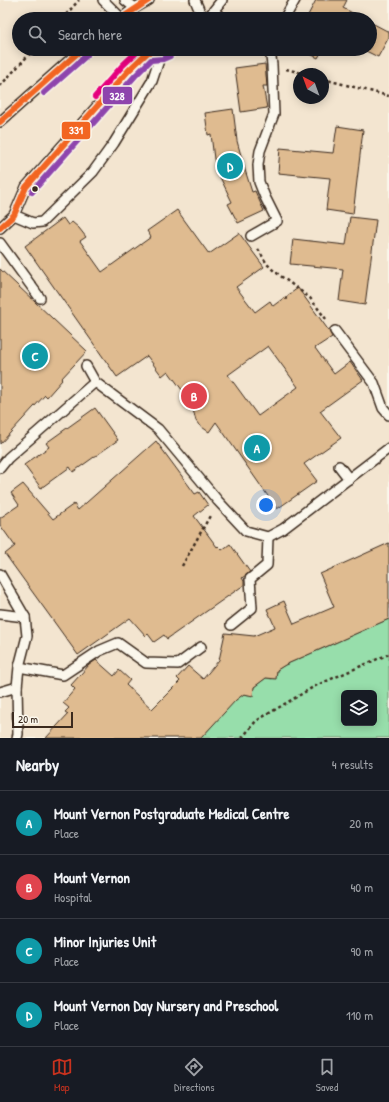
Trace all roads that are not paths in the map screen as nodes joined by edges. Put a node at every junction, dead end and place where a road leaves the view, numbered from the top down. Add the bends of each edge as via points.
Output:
1 (103, 0) edge
2 (125, 0) edge
3 (149, 0) edge
4 (195, 0) edge
5 (222, 0) edge
6 (294, 0) edge
7 (135, 8) junction
8 (214, 11) edge
9 (114, 12) edge
10 (130, 12) edge
11 (200, 12) edge
12 (288, 12) edge
13 (74, 56) edge
14 (140, 56) edge
15 (162, 56) edge
16 (272, 56) edge
17 (0, 122) edge
18 (14, 215) junction
19 (0, 228) edge
20 (251, 236) road end
21 (0, 242) edge
22 (40, 298) dead end
23 (335, 331) road end
24 (86, 366) dead end
25 (95, 382) junction
26 (389, 415) edge
27 (389, 448) edge
28 (339, 466) dead end
29 (0, 468) edge
30 (349, 479) junction
31 (268, 537) junction
32 (0, 574) edge
33 (0, 614) edge
34 (24, 617) junction
35 (230, 625) dead end
36 (201, 646) dead end
37 (19, 667) junction
38 (17, 687) junction
39 (0, 692) edge
40 (17, 738) edge

1 - 9 lane
2 - 7 lane
3 - 7 lane
4 - 11 lane
5 - 8 lane
6 - 12 lane
7 - 10 lane
13 - 17 lane
14 - 18 lane via 26,187
15 - 18 lane via 152,80 114,143 93,172 42,222 33,223
16 - 20 lane via 274,114 260,151 258,165 259,182 264,197 277,221
18 - 19 lane
21 - 22 lane
23 - 26 lane via 374,383
24 - 25 lane
25 - 29 lane via 8,458
25 - 31 lane via 158,428 246,531
27 - 30 lane
28 - 30 lane
30 - 31 lane via 283,529
31 - 35 lane via 267,565 250,579 252,608
32 - 34 lane
33 - 34 lane
34 - 37 lane via 27,636
36 - 37 lane via 178,664 146,663 118,643 99,651 63,674
37 - 38 lane
38 - 39 lane
38 - 40 lane

